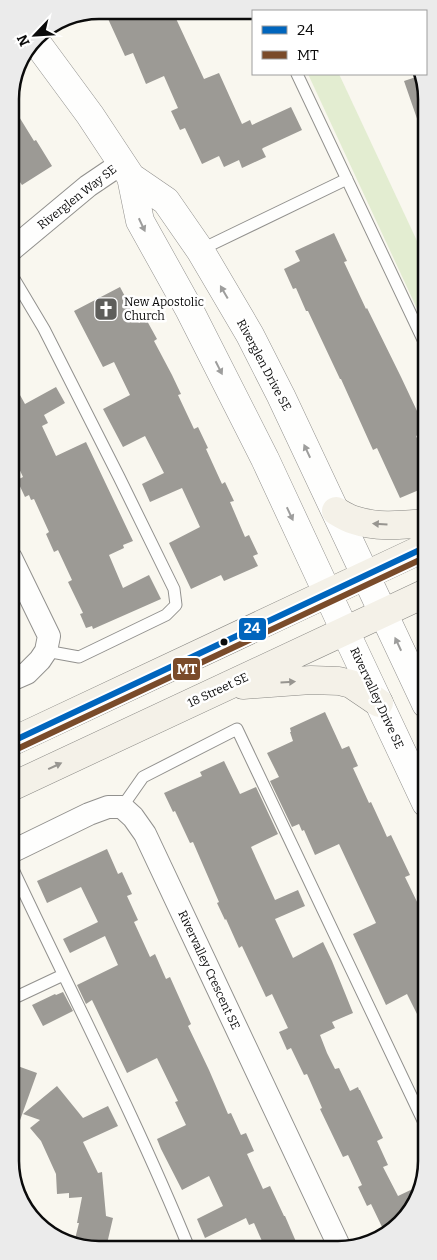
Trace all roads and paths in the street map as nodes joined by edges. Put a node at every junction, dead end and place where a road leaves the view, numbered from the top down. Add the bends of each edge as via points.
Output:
1 (49, 60) edge
2 (297, 75) edge
3 (126, 170) junction
4 (347, 179) junction
5 (19, 244) edge
6 (200, 250) junction
7 (19, 287) edge
8 (418, 329) edge
9 (336, 511) junction
10 (418, 524) edge
11 (418, 550) edge
12 (19, 575) edge
13 (365, 575) junction
14 (327, 594) junction
15 (418, 597) edge
16 (383, 613) junction
17 (345, 631) junction
18 (46, 651) junction
19 (19, 676) edge
20 (418, 687) edge
21 (222, 688) junction
22 (379, 702) junction
23 (19, 738) edge
24 (19, 783) edge
25 (418, 787) edge
26 (122, 807) junction
27 (19, 848) edge
28 (19, 883) edge
29 (63, 975) junction
30 (19, 996) edge
31 (418, 1110) edge
32 (186, 1241) edge
33 (337, 1241) edge

1 - 3 street, Riverglen Drive SE
2 - 4 lane
3 - 5 street, Riverglen Way SE via 88,186
3 - 6 street, Riverglen Drive SE via 166,201
3 -> 14 street, Riverglen Drive SE via 140,221 223,374
4 - 6 lane
4 - 8 lane
9 -> 6 street, Riverglen Drive SE via 254,344
7 - 18 lane via 119,476 174,589 176,605 166,615 79,657
10 -> 9 main road via 375,524 353,520
9 - 13 street, Riverglen Drive SE
11 - 13 main road
12 - 18 street via 48,636
13 - 14 main road
13 - 16 street
14 - 17 street, Rivervalley Drive SE
14 - 23 main road
15 - 16 main road, 18 Street SE
16 - 17 main road, 18 Street SE
20 -> 16 street
17 - 21 main road, 18 Street SE
17 - 22 street, Rivervalley Drive SE
18 - 19 street via 40,660
21 -> 22 main road via 273,682 339,681 351,684
24 -> 21 main road, 18 Street SE
22 - 25 street, Rivervalley Drive SE
26 - 27 street via 108,807 89,814
26 - 31 lane via 142,777 237,729
26 - 33 street, Rivervalley Crescent SE via 133,816 145,834
28 - 29 lane
29 - 30 lane
29 - 32 lane

